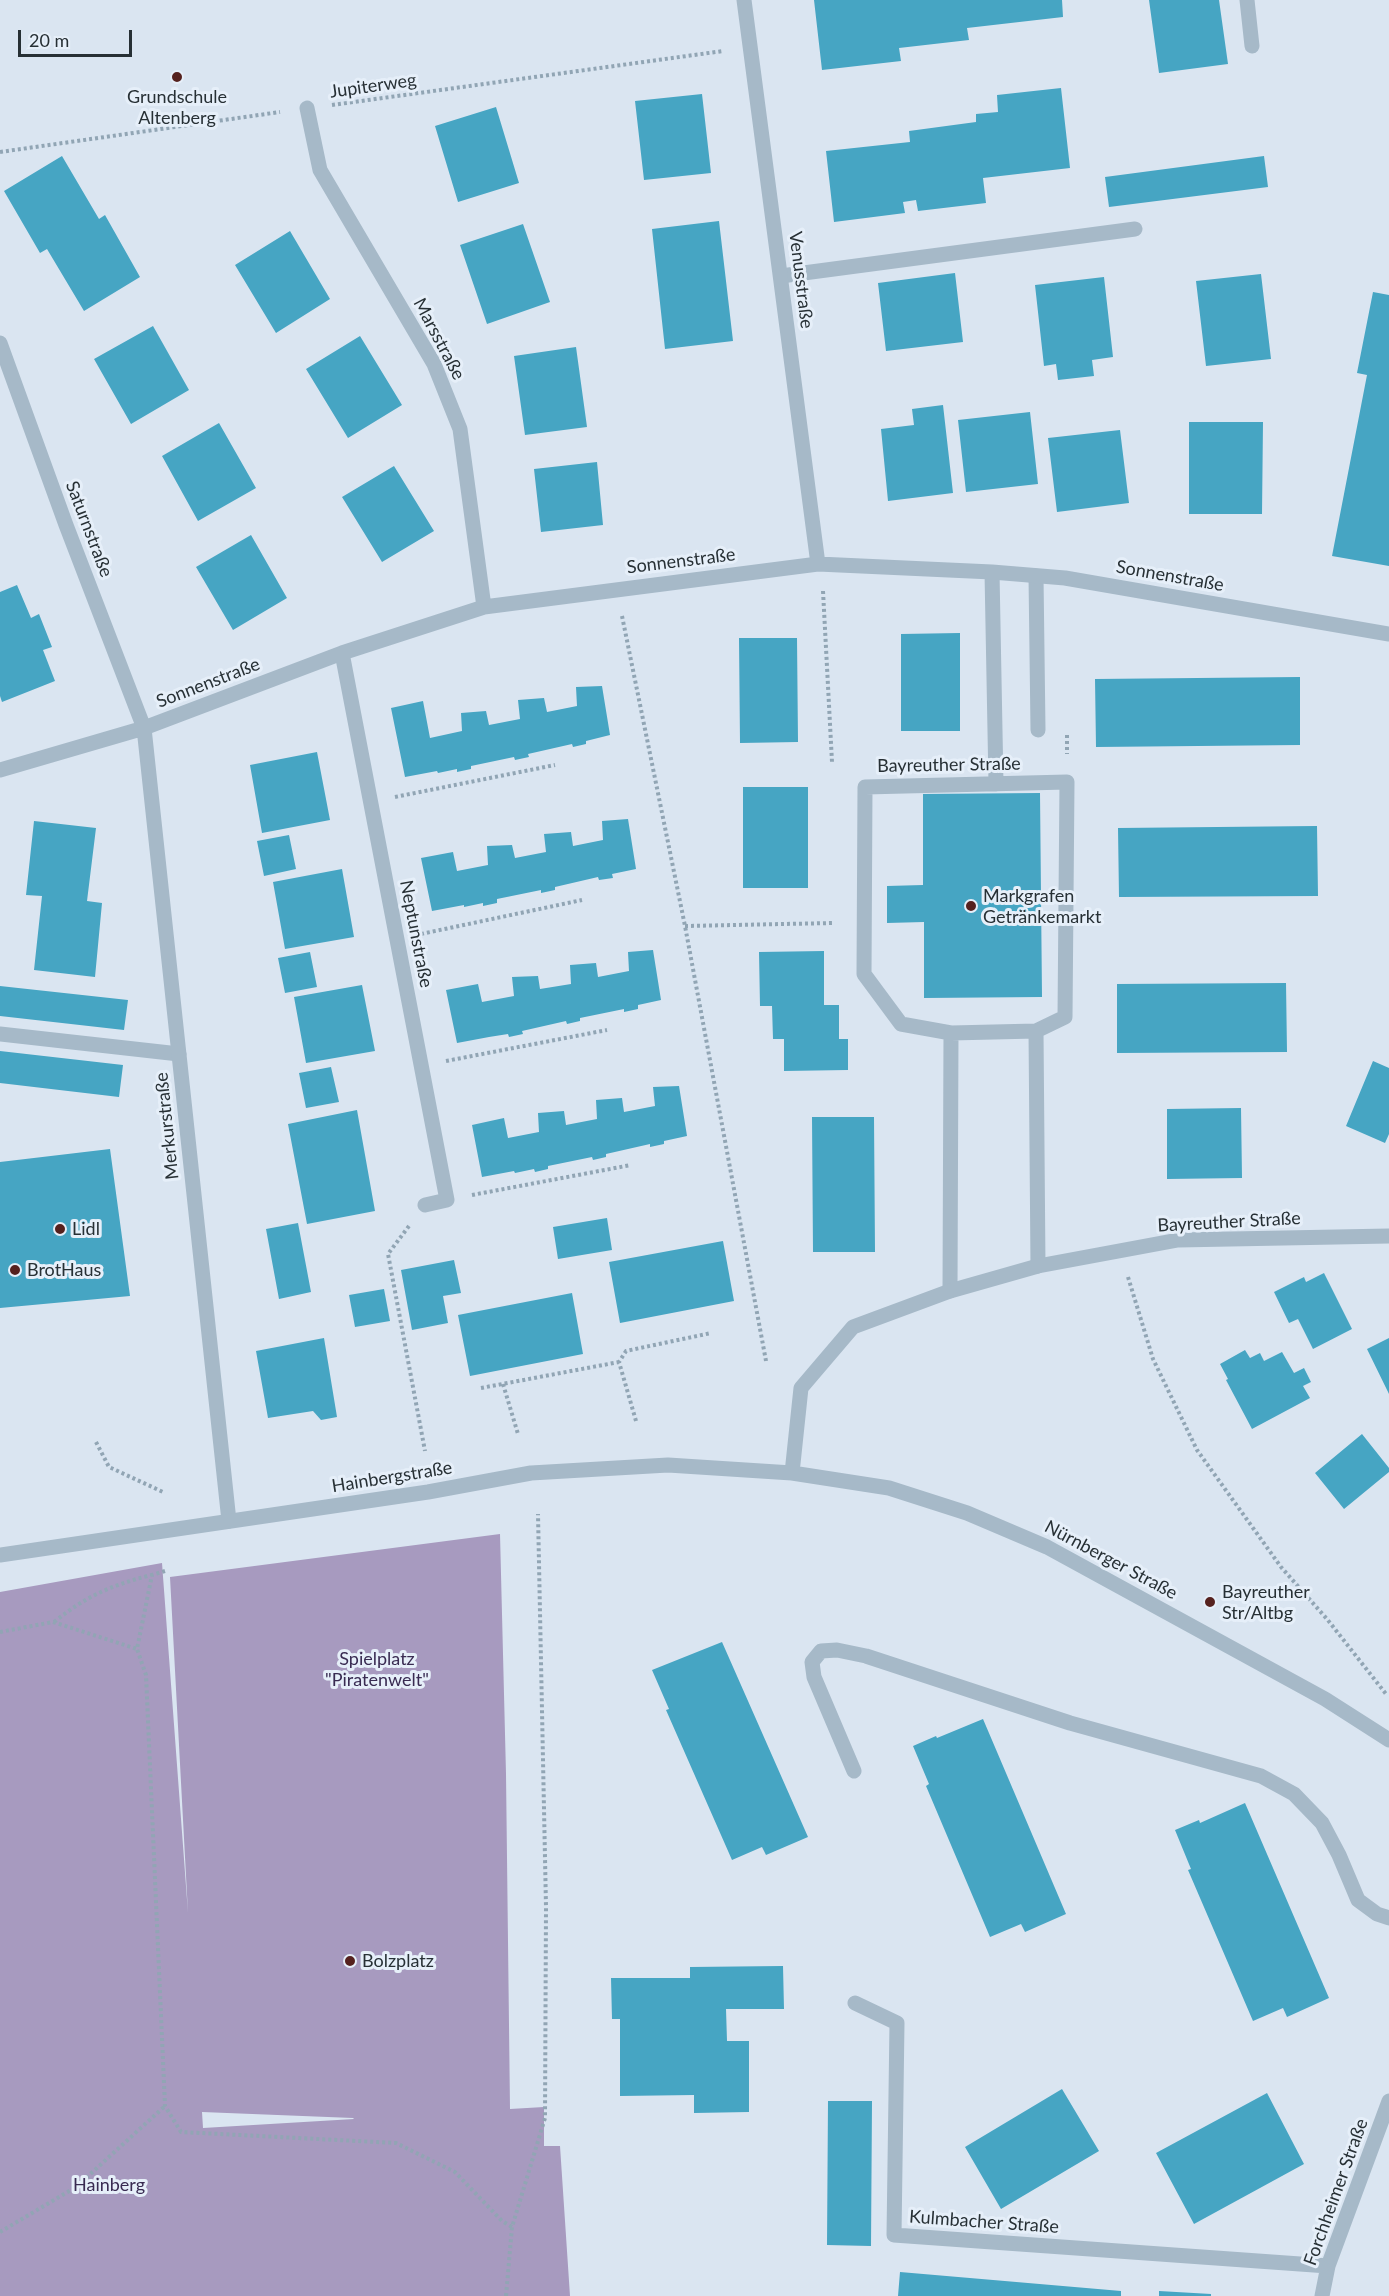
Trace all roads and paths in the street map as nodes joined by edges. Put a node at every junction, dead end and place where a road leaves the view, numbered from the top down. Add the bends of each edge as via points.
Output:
1 (744, 0) edge
2 (1248, 0) edge
3 (1252, 46) dead end
4 (751, 48) junction
5 (307, 108) junction
6 (0, 152) edge
7 (1135, 229) dead end
8 (781, 276) junction
9 (0, 343) edge
10 (818, 564) junction
11 (992, 572) junction
12 (1036, 576) junction
13 (823, 587) dead end
14 (484, 607) junction
15 (622, 612) dead end
16 (1389, 634) edge
17 (342, 653) junction
18 (144, 728) junction
19 (1038, 730) dead end
20 (832, 762) dead end
21 (555, 765) dead end
22 (0, 771) edge
23 (996, 784) junction
24 (371, 802) junction
25 (582, 900) dead end
26 (833, 923) dead end
27 (685, 926) junction
28 (397, 939) junction
29 (607, 1030) dead end
30 (1036, 1031) junction
31 (951, 1033) junction
32 (0, 1034) edge
33 (179, 1054) junction
34 (422, 1066) junction
35 (631, 1165) dead end
36 (447, 1200) junction
37 (425, 1205) joint
38 (1389, 1236) edge
39 (1038, 1266) junction
40 (1128, 1277) dead end
41 (950, 1291) junction
42 (711, 1333) dead end
43 (766, 1361) dead end
44 (619, 1362) junction
45 (504, 1384) junction
46 (481, 1388) dead end
47 (636, 1421) dead end
48 (518, 1434) dead end
49 (96, 1442) dead end
50 (425, 1451) dead end
51 (792, 1473) junction
52 (163, 1492) dead end
53 (538, 1514) dead end
54 (229, 1521) junction
55 (0, 1555) edge
56 (165, 1571) dead end
57 (152, 1575) junction
58 (53, 1622) junction
59 (0, 1632) edge
60 (137, 1649) junction
61 (1386, 1694) dead end
62 (1389, 1740) edge
63 (854, 1771) dead end
64 (1389, 1918) edge
65 (855, 2003) dead end
66 (1389, 2101) edge
67 (165, 2106) junction
68 (512, 2227) junction
69 (0, 2232) edge
70 (1328, 2266) junction
71 (506, 2296) edge
72 (1322, 2296) edge

1 - 4 street, Venusstraße
2 - 3 street
4 - 5 path, Jupiterweg
4 - 8 street, Venusstraße
5 - 6 path, Jupiterweg
5 - 14 street, Marsstraße via 320,170 434,364 460,429
7 - 8 street
8 - 10 street, Venusstraße
9 - 18 street, Saturnstraße
10 - 11 street, Sonnenstraße
10 - 14 street, Sonnenstraße
11 - 12 street, Sonnenstraße
11 - 23 street
12 - 16 street, Sonnenstraße
12 - 19 street
13 - 20 path
14 - 17 street, Sonnenstraße
15 - 27 path
17 - 18 street, Sonnenstraße
17 - 24 street, Neptunstraße
18 - 22 street, Sonnenstraße
18 - 33 street, Merkurstraße
21 - 24 path
23 - 30 street, Bayreuther Straße via 1067,782 1065,1017
23 - 31 street, Bayreuther Straße via 865,787 864,974 901,1024
24 - 28 street, Neptunstraße
25 - 28 path
26 - 27 path
27 - 43 path
28 - 34 street, Neptunstraße
29 - 34 path
30 - 31 street, Bayreuther Straße
30 - 39 street
31 - 41 street
32 - 33 street
33 - 54 street, Merkurstraße
34 - 36 street, Neptunstraße
35 - 36 path
36 - 37 street
37 - 50 path via 388,1254
38 - 39 street, Bayreuther Straße via 1178,1240
39 - 41 street, Bayreuther Straße
40 - 61 path via 1153,1359 1197,1450 1281,1567
41 - 51 street, Bayreuther Straße via 853,1328 801,1388
42 - 44 path via 626,1351
44 - 45 path
44 - 47 path
45 - 46 path
45 - 48 path
49 - 52 path via 110,1467
51 - 54 street, Hainbergstraße via 668,1465 531,1473
51 - 62 street, Nürnberger Straße via 889,1488 967,1513 1047,1547 1325,1699
53 - 68 path via 546,1907 545,2118
54 - 55 street, Hainbergstraße
56 - 57 path
57 - 58 path via 117,1584 80,1602
57 - 60 path
58 - 59 path
58 - 60 path
60 - 67 path via 146,1675
63 - 64 street via 814,1677 812,1662 821,1651 866,1656 1070,1723 1261,1776 1294,1794 1322,1823 1358,1900
65 - 70 street, Kulmbacher Straße via 897,2023 894,2235
66 - 70 street, Forchheimer Straße
67 - 68 path via 182,2132 396,2143 455,2172
67 - 69 path via 76,2187
68 - 71 path
70 - 72 street, Forchheimer Straße

